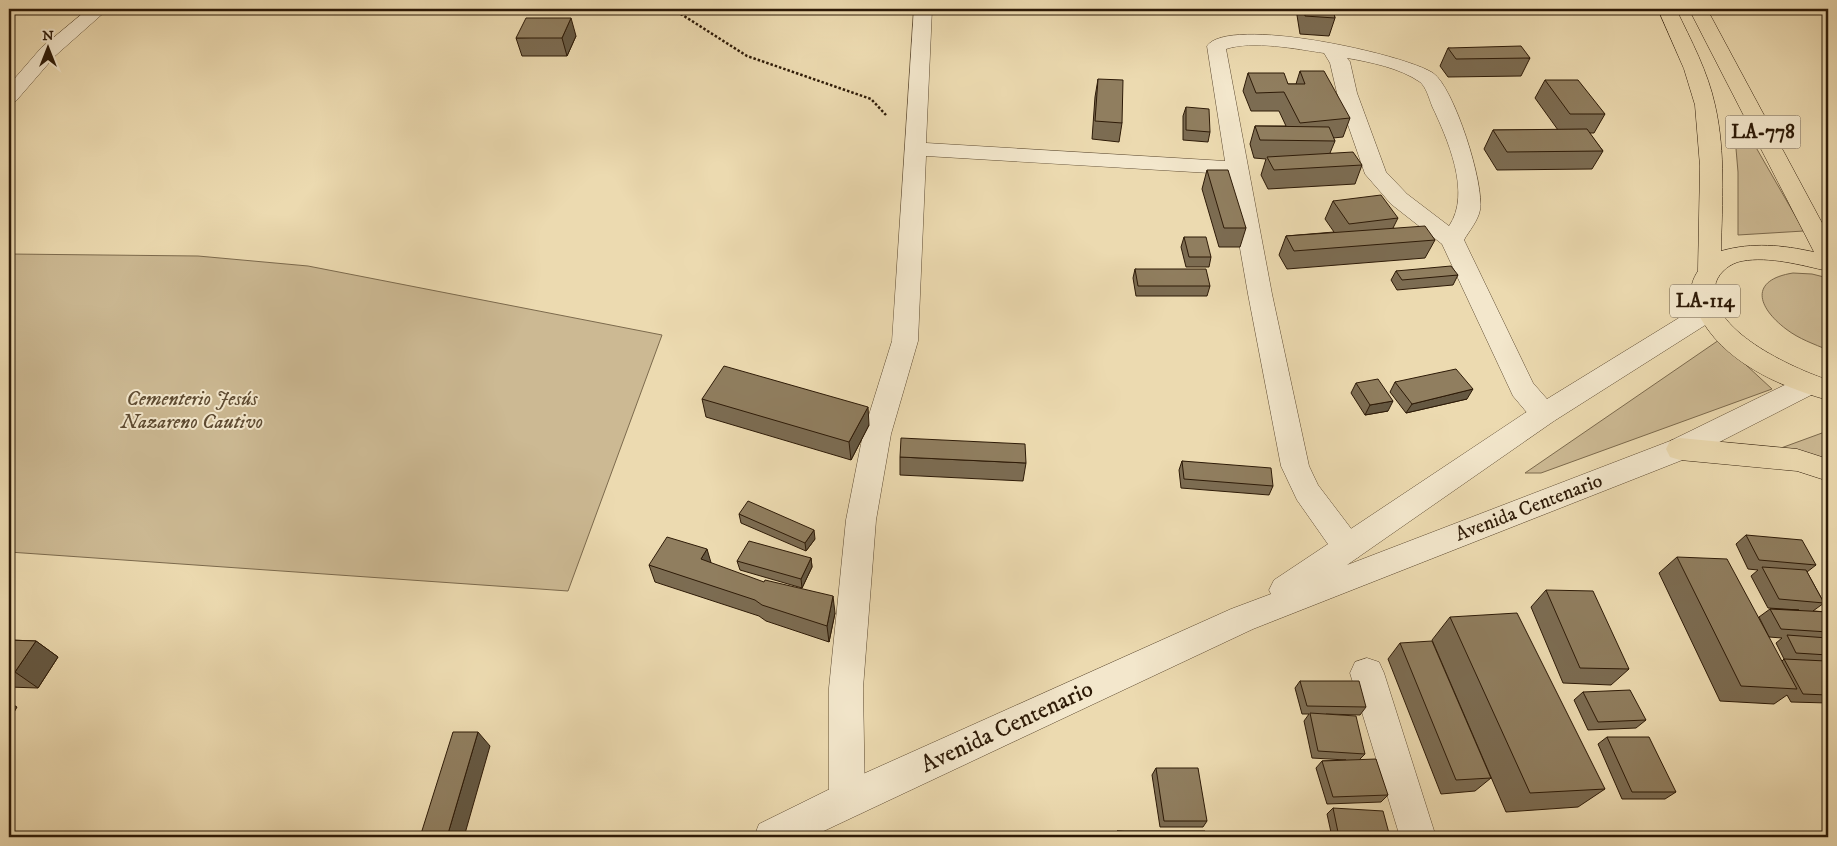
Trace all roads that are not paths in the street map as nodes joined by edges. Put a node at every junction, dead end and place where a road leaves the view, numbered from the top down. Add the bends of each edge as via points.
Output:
1 (99, 9) edge
2 (923, 9) edge
3 (1667, 9) edge
4 (1698, 9) edge
5 (1330, 49) junction
6 (9, 97) edge
7 (916, 149) junction
8 (1237, 168) junction
9 (1452, 240) junction
10 (1828, 256) edge
11 (1828, 263) edge
12 (1709, 269) junction
13 (1709, 311) junction
14 (1819, 387) edge
15 (1544, 414) junction
16 (1680, 449) junction
17 (1828, 470) edge
18 (1348, 548) junction
19 (1242, 618) junction
20 (1367, 673) dead end
21 (847, 800) junction
22 (813, 827) edge
23 (772, 837) edge
24 (1418, 837) edge

1 - 6 street via 48,52
2 - 7 street
3 - 12 main road, LA-778 via 1704,102 1708,125 1711,179
4 - 10 main road, LA-778
5 - 8 street via 1269,41 1229,41 1216,46
5 - 9 street via 1340,62 1347,93 1376,174 1399,199
5 - 9 street via 1406,66 1422,74 1432,84 1456,136 1468,184 1470,208
7 - 8 street
7 - 21 street via 905,341 877,434 861,520 846,688
8 - 18 street via 1295,466 1306,492
9 - 15 street via 1522,388
11 - 12 main road, LA-114 via 1760,252 1736,255
12 - 13 main road, LA-114 via 1703,287
13 - 14 main road, LA-114 via 1724,331 1747,351 1776,369
13 - 15 street, Avenida Centenario
14 - 16 street, Avenida Centenario
15 - 18 street, Avenida Centenario
16 - 17 main road via 1797,460
16 - 19 street, Avenida Centenario
18 - 19 street, Avenida Centenario
19 - 21 street, Avenida Centenario
20 - 24 street
21 - 22 street, Avenida Centenario
22 - 23 street, Avenida Centenario

